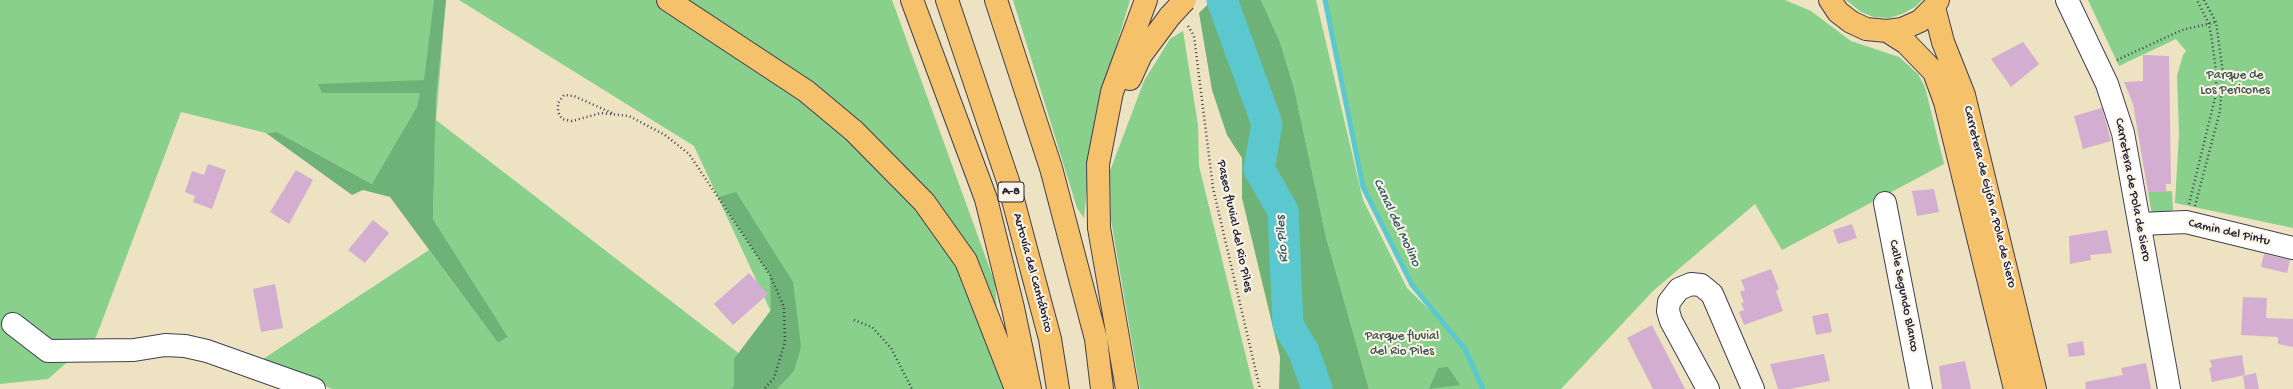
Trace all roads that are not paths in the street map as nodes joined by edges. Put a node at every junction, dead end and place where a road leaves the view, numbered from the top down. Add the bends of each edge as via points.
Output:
1 (668, 0) edge
2 (912, 0) edge
3 (947, 0) edge
4 (996, 0) edge
5 (1146, 0) edge
6 (1186, 0) edge
7 (1830, 0) edge
8 (2066, 0) edge
9 (1936, 4) edge
10 (1887, 31) junction
11 (1098, 164) junction
12 (1885, 203) dead end
13 (2140, 224) junction
14 (2293, 248) edge
15 (13, 324) dead end
16 (314, 389) edge
17 (1016, 389) edge
18 (1030, 389) edge
19 (1058, 389) edge
20 (1102, 389) edge
21 (1127, 389) edge
22 (1708, 389) edge
23 (1753, 389) edge
24 (1921, 389) edge
25 (2015, 389) edge
26 (2035, 389) edge
27 (2169, 389) edge

1 - 17 main road via 806,91 854,130 924,202 966,261
2 - 18 main road via 986,199
3 - 19 main road, Autovía del Cantábrico / A-8 via 1008,181 1050,339
4 - 20 main road via 1051,168 1096,339
5 - 11 main road via 1112,92
6 - 11 main road, bridge via 1178,20 1138,62 1125,88
7 - 10 main road via 1838,12 1851,22 1866,29
8 - 13 street, Carretera de Pola de Siero via 2099,68 2123,133
9 - 10 main road via 1920,20 1902,29
9 - 26 main road, Carretera de Gijón a Pola de Siero via 1943,42 1964,95
10 - 25 main road, Carretera de Gijón a Pola de Siero via 1906,43 1934,72 1945,102
11 - 21 main road via 1099,228
12 - 24 street, Calle Segundo Blanco
13 - 14 street, Camin del Pintu via 2186,222
13 - 27 street, Carretera de Pola de Siero
15 - 16 street via 48,351 134,350 165,345 185,346 208,351
22 - 23 street via 1668,311 1669,302 1679,289 1691,284 1701,285 1712,294

